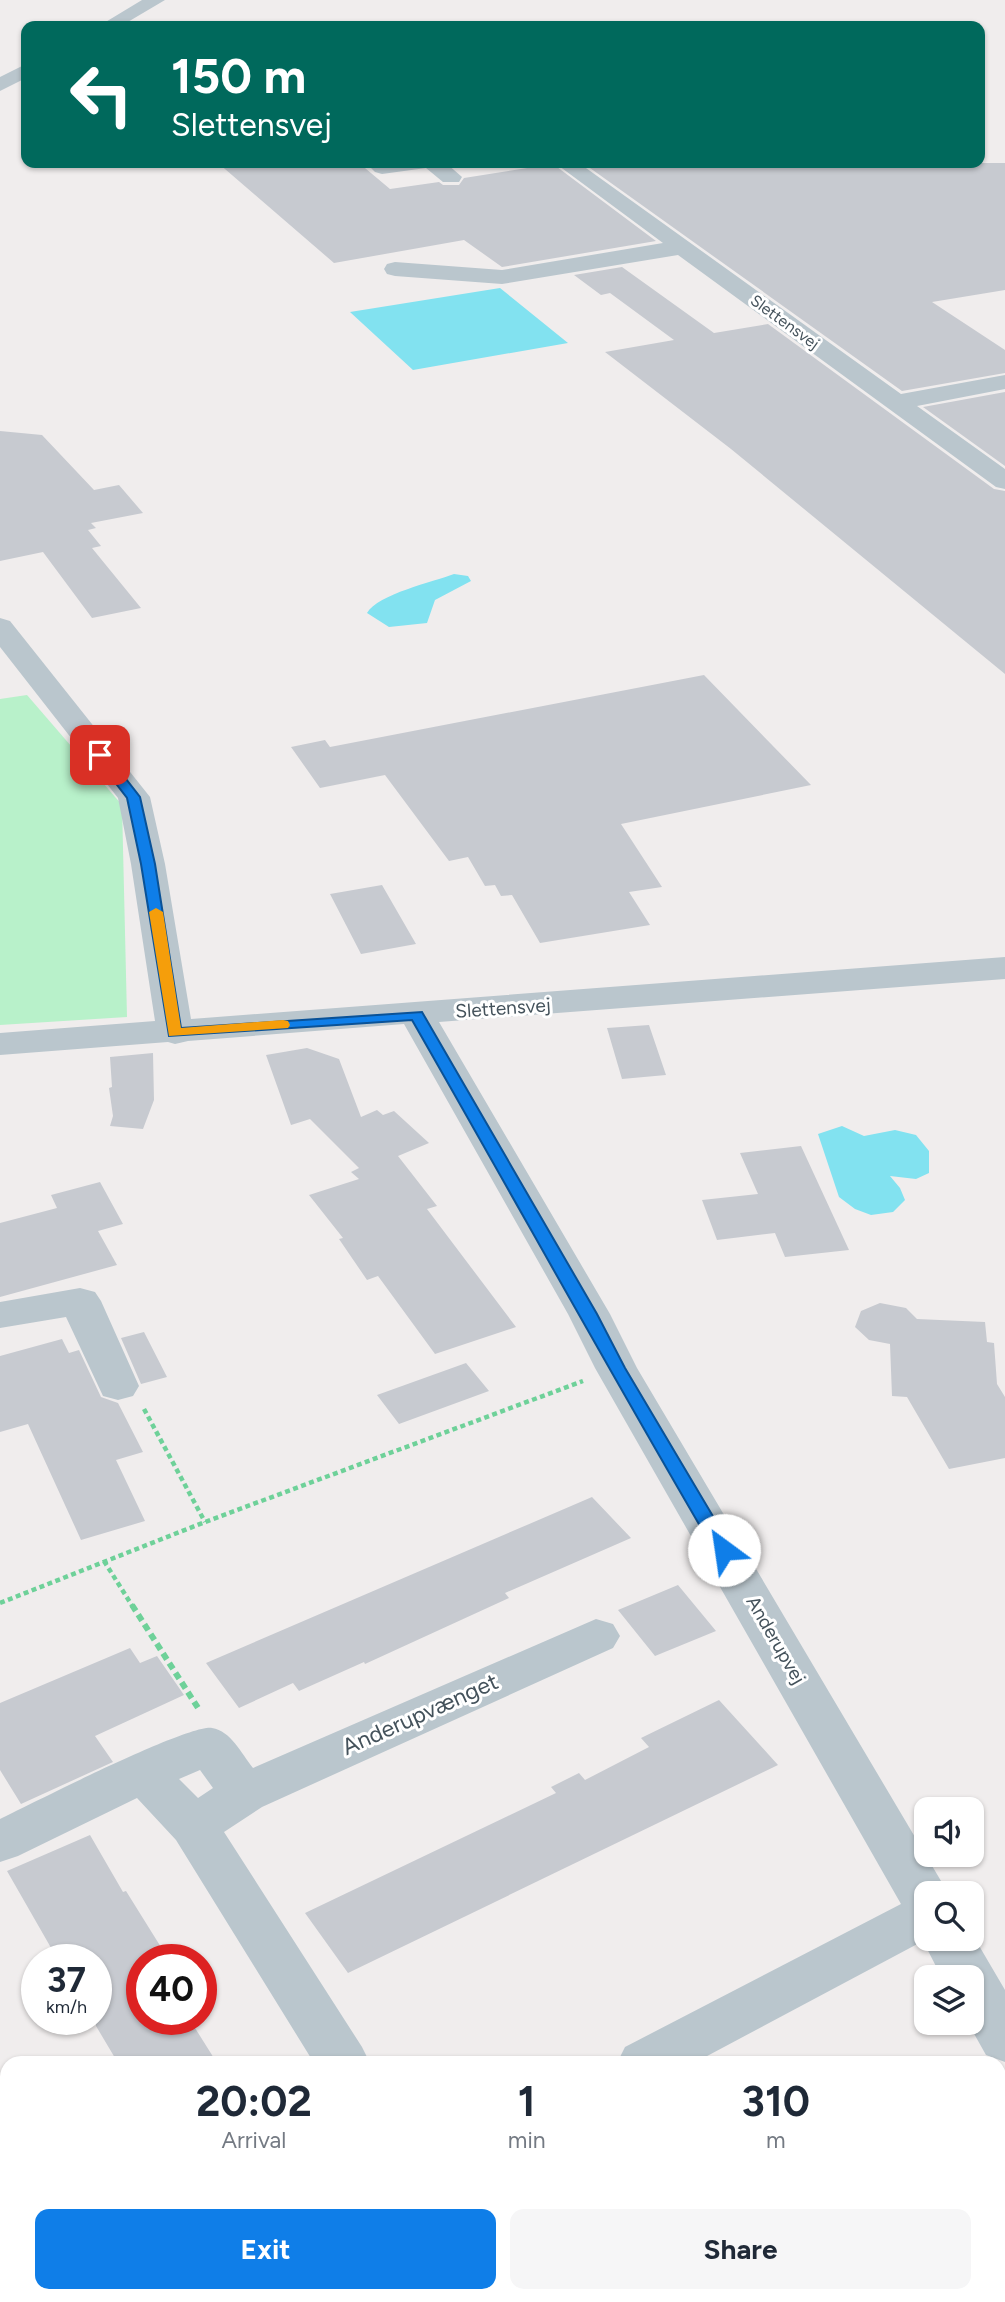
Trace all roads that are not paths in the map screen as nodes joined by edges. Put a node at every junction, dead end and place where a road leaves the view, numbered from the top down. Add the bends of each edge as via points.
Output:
1 (156, 0) edge
2 (117, 21) edge
3 (21, 74) edge
4 (0, 85) edge
5 (439, 168) edge
6 (573, 168) edge
7 (451, 177) dead end
8 (682, 247) junction
9 (395, 269) dead end
10 (1005, 382) edge
11 (896, 402) junction
12 (1005, 481) edge
13 (0, 627) edge
14 (1005, 968) edge
15 (417, 1015) junction
16 (175, 1033) junction
17 (0, 1044) edge
18 (0, 1315) edge
19 (118, 1386) road end
20 (596, 1636) dead end
21 (143, 1773) junction
22 (244, 1793) junction
23 (194, 1826) junction
24 (0, 1842) edge
25 (915, 1881) edge
26 (914, 1921) edge
27 (984, 2003) edge
28 (1005, 2039) edge
29 (339, 2056) edge
30 (657, 2056) edge

1 - 2 street
3 - 4 street
5 - 7 street
6 - 8 street, Slettensvej
8 - 9 street via 502,277
8 - 11 street, Slettensvej
10 - 11 street
11 - 12 street, Slettensvej
13 - 16 street via 134,797
14 - 15 street, Slettensvej
15 - 16 street, Slettensvej
15 - 25 street, Anderupvej
16 - 17 street, Slettensvej
18 - 19 street via 80,1301
20 - 22 street, Anderupvænget
21 - 22 street via 209,1746
21 - 23 street
21 - 24 street
22 - 23 street, Anderupvænget
23 - 29 street
26 - 30 street
27 - 28 street

